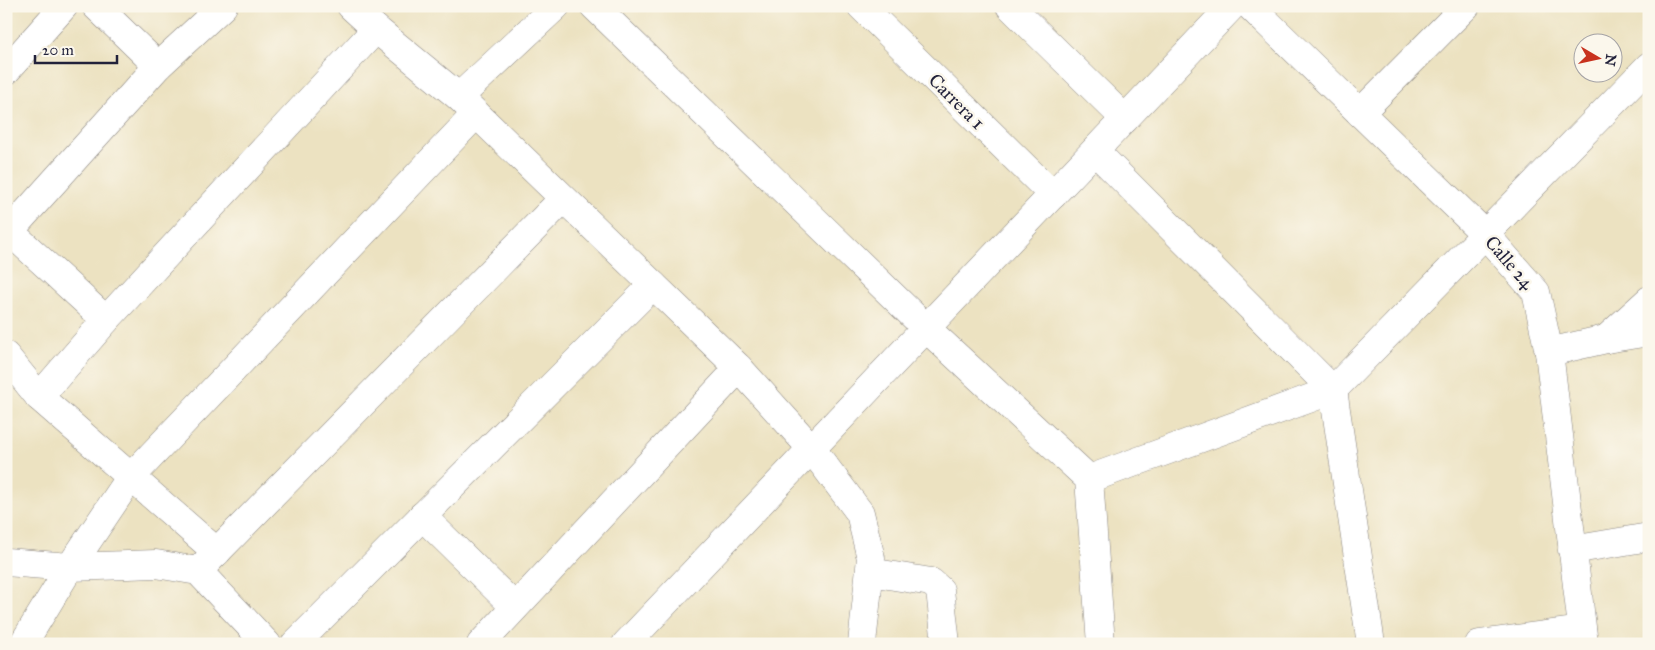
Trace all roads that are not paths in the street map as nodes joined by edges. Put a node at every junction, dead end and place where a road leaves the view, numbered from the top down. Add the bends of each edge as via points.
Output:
1 (64, 6) edge
2 (96, 6) edge
3 (223, 6) edge
4 (351, 6) edge
5 (556, 6) edge
6 (594, 6) edge
7 (861, 6) edge
8 (1010, 6) edge
9 (1232, 6) edge
10 (1250, 6) edge
11 (1466, 6) edge
12 (376, 29) junction
13 (158, 66) junction
14 (1649, 66) edge
15 (6, 71) edge
16 (468, 105) junction
17 (1360, 113) junction
18 (1125, 119) junction
19 (1095, 151) junction
20 (1053, 195) junction
21 (563, 199) junction
22 (7, 232) edge
23 (1485, 234) junction
24 (653, 285) junction
25 (1649, 300) edge
26 (106, 320) junction
27 (926, 328) junction
28 (1649, 332) edge
29 (1606, 338) junction
30 (1549, 352) junction
31 (6, 356) edge
32 (739, 368) junction
33 (1333, 390) junction
34 (39, 397) junction
35 (812, 448) junction
36 (130, 478) junction
37 (1089, 479) junction
38 (422, 516) junction
39 (1649, 537) edge
40 (1572, 550) junction
41 (217, 552) junction
42 (6, 562) edge
43 (70, 567) junction
44 (198, 571) junction
45 (870, 572) junction
46 (515, 607) junction
47 (1583, 637) edge
48 (6, 639) edge
49 (10, 644) edge
50 (23, 644) edge
51 (267, 644) edge
52 (295, 644) edge
53 (481, 644) edge
54 (626, 644) edge
55 (862, 644) edge
56 (946, 644) edge
57 (1101, 644) edge
58 (1371, 644) edge
59 (1479, 644) edge

1 - 15 street
2 - 13 street
3 - 13 street
4 - 12 street
5 - 16 street
6 - 27 street
7 - 20 street, Carrera 1
8 - 18 street
9 - 18 street
10 - 17 street, Calle 24
11 - 17 street
12 - 16 street
12 - 26 street
13 - 22 street
14 - 23 street
16 - 21 street
16 - 36 street
17 - 23 street, Calle 24
18 - 19 street
19 - 20 street
19 - 33 street
20 - 27 street
21 - 24 street
21 - 41 street
22 - 26 street
23 - 30 street, Calle 24 via 1536,292
23 - 33 street
24 - 32 street
24 - 38 street
25 - 29 street
26 - 34 street
27 - 35 street
27 - 37 street
28 - 29 street
29 - 30 street
30 - 40 street, Calle 24
31 - 34 street
32 - 35 street
32 - 46 street
33 - 37 street
33 - 58 street
34 - 36 street
35 - 45 street via 860,513 871,558
35 - 54 street
36 - 41 street
36 - 43 street
37 - 57 street
38 - 46 street
38 - 52 street
39 - 40 street
40 - 47 street, Calle 24
41 - 44 street
42 - 43 street
43 - 44 street via 156,564
43 - 50 street
44 - 51 street
45 - 55 street
45 - 56 street via 931,582 937,586
46 - 53 street
47 - 59 street
48 - 49 street

